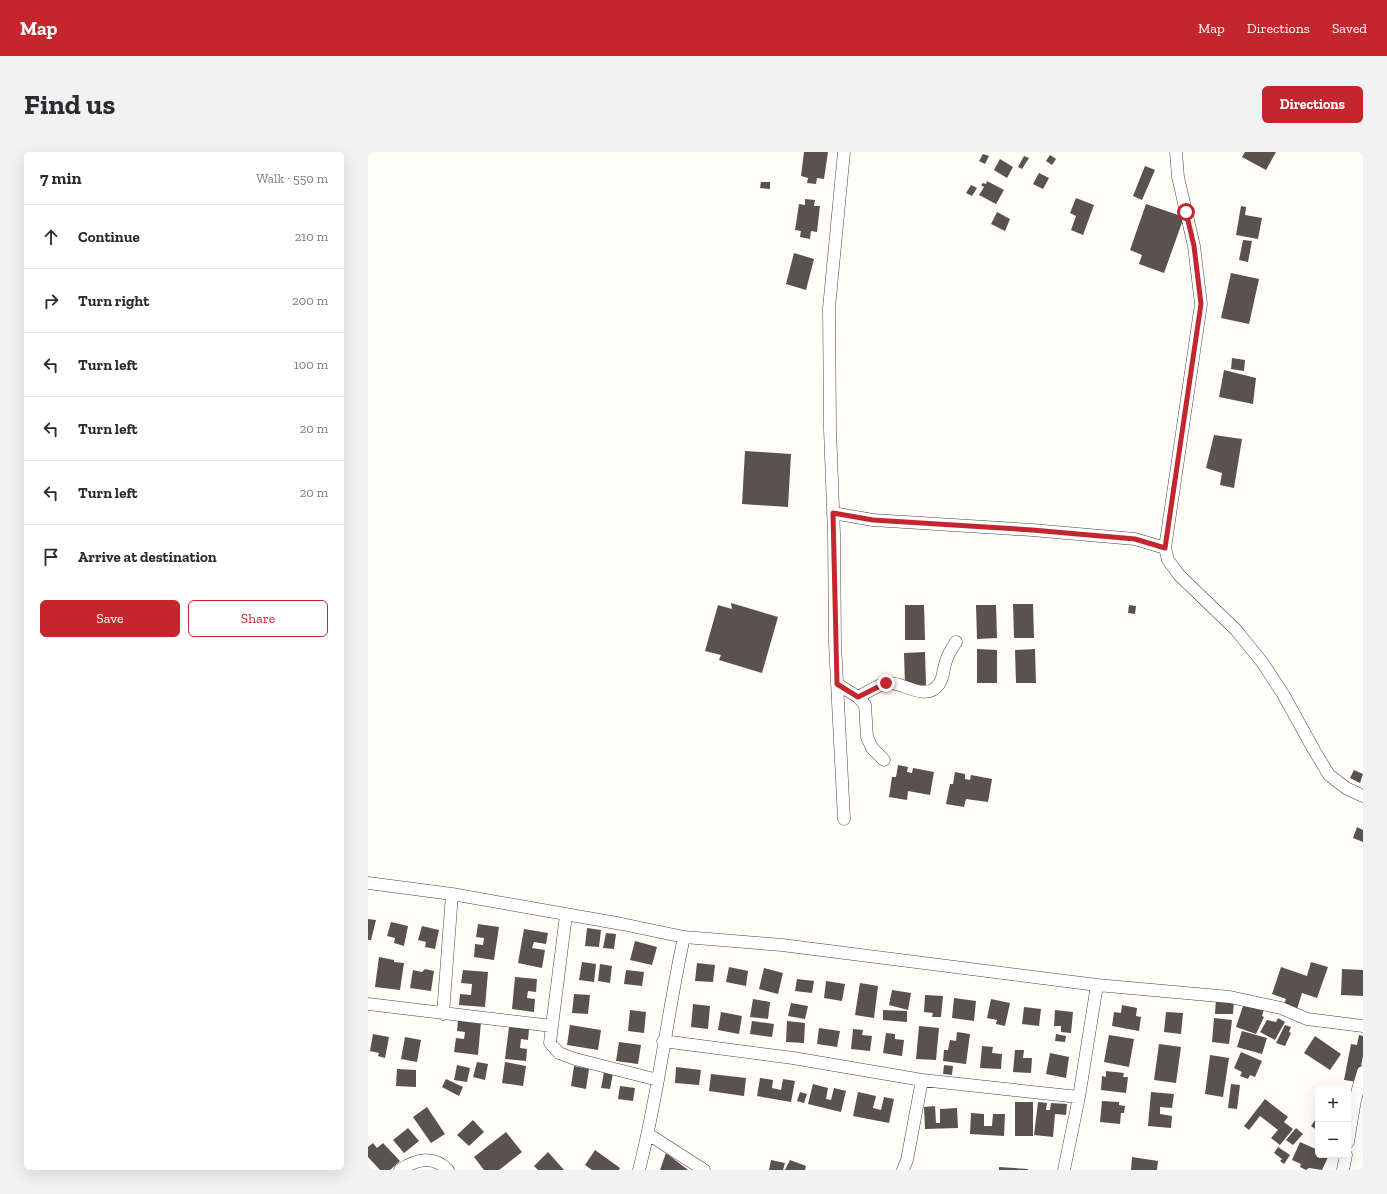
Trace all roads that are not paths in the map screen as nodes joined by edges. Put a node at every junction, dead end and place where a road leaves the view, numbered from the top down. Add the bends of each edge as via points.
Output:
1 (844, 152) edge
2 (1176, 152) edge
3 (833, 513) junction
4 (1165, 548) junction
5 (956, 642) dead end
6 (837, 684) junction
7 (858, 697) junction
8 (884, 760) dead end
9 (1363, 796) edge
10 (844, 819) dead end
11 (368, 883) edge
12 (452, 894) junction
13 (566, 915) junction
14 (684, 937) junction
15 (1097, 985) junction
16 (368, 1004) edge
17 (443, 1014) junction
18 (552, 1026) junction
19 (1363, 1026) edge
20 (663, 1041) junction
21 (1363, 1072) edge
22 (658, 1080) junction
23 (922, 1080) junction
24 (1079, 1097) junction
25 (1351, 1124) edge
26 (648, 1134) junction
27 (1345, 1158) edge
28 (400, 1170) edge
29 (448, 1170) edge
30 (639, 1170) edge
31 (704, 1170) edge
32 (903, 1170) edge
33 (1064, 1170) edge
34 (1343, 1170) edge

1 - 3 street via 829,308
2 - 4 street via 1178,177 1194,246 1201,304
3 - 4 street via 873,520 1135,539
3 - 6 street
4 - 9 street via 1168,560 1179,574 1236,630 1262,662 1329,774 1346,788
5 - 7 street via 946,660 943,677 938,686 930,691 915,691 894,682 886,683
6 - 7 street
6 - 10 street
7 - 8 street via 865,705 867,737 872,748
11 - 12 street
12 - 13 street
12 - 17 street
13 - 14 street
13 - 18 street
14 - 15 street via 782,945
14 - 20 street
15 - 19 street via 1230,997 1281,1008 1307,1019
15 - 24 street
16 - 17 street
17 - 18 street
18 - 22 street via 550,1043 559,1053
20 - 22 street
20 - 23 street via 793,1058
21 - 25 street
22 - 26 street
23 - 24 street
23 - 32 street via 908,1160
24 - 33 street
26 - 30 street
26 - 31 street
27 - 34 street
28 - 29 street via 410,1163 427,1160 437,1162

